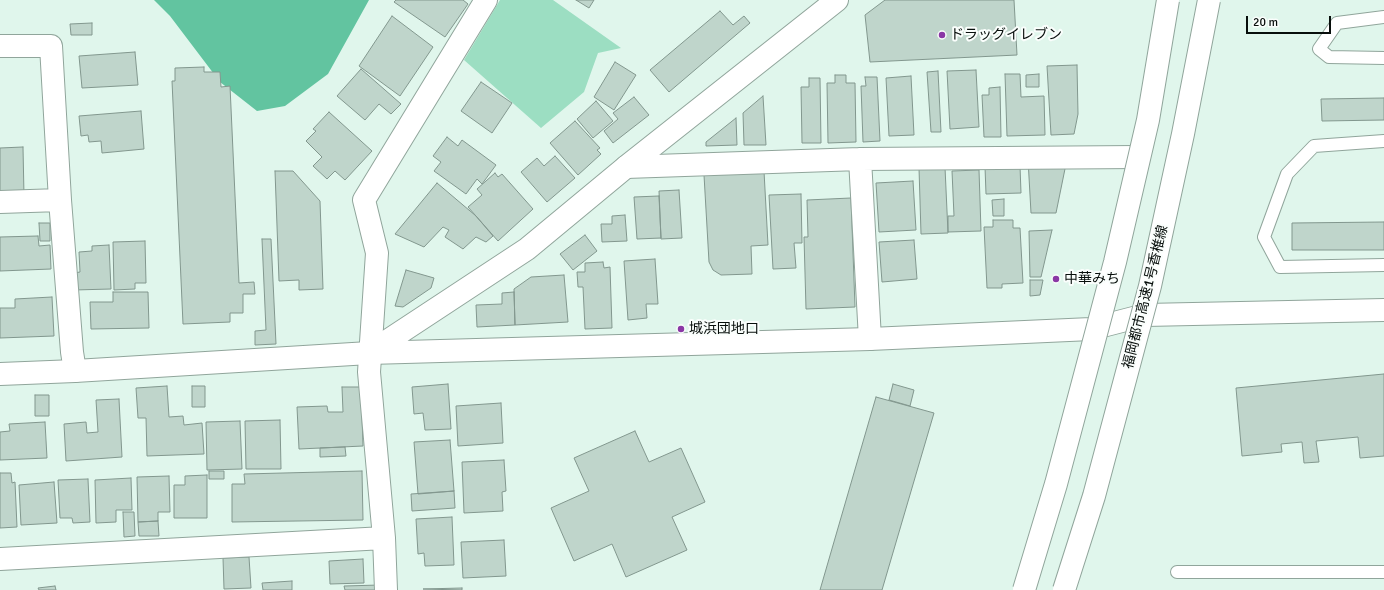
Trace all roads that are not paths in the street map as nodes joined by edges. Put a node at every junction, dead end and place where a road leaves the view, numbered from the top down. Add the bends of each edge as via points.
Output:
1 (486, 0) edge
2 (837, 0) edge
3 (1167, 0) edge
4 (1209, 0) edge
5 (1384, 17) edge
6 (0, 46) edge
7 (1384, 58) edge
8 (1384, 141) edge
9 (1138, 157) junction
10 (860, 159) junction
11 (626, 167) junction
12 (60, 200) junction
13 (0, 202) edge
14 (1384, 265) edge
15 (1156, 267) junction
16 (1384, 310) edge
17 (1145, 315) junction
18 (1091, 329) junction
19 (870, 339) junction
20 (369, 354) junction
21 (75, 371) junction
22 (0, 374) edge
23 (1072, 392) junction
24 (384, 538) junction
25 (0, 558) edge
26 (1177, 572) dead end
27 (1384, 572) edge
28 (386, 590) edge
29 (1017, 590) edge
30 (1024, 590) edge
31 (1064, 590) edge

1 - 20 main road via 364,200 377,253
2 - 11 main road
3 - 9 main road
3 - 30 main road, bridge via 1148,120 1115,262 1056,484
4 - 15 main road
4 - 31 main road, 福岡都市高速1号香椎線, bridge via 1150,286 1094,496
5 - 7 lane via 1337,23 1319,49 1329,57
6 - 12 main road via 50,46
8 - 14 lane via 1314,146 1287,174 1264,237 1280,267
9 - 10 main road
9 - 18 main road
10 - 11 main road
10 - 19 main road
11 - 20 main road via 527,249
12 - 13 main road
12 - 21 main road
15 - 17 main road
15 - 18 main road via 1149,270 1142,304 1136,310
16 - 17 main road
17 - 18 main road
17 - 23 main road via 1100,333 1090,342 1079,387
17 - 31 main road
18 - 19 main road
18 - 23 main road
19 - 20 main road
20 - 21 main road
20 - 24 main road
21 - 22 main road
23 - 29 main road
24 - 25 main road
24 - 28 main road
26 - 27 lane

